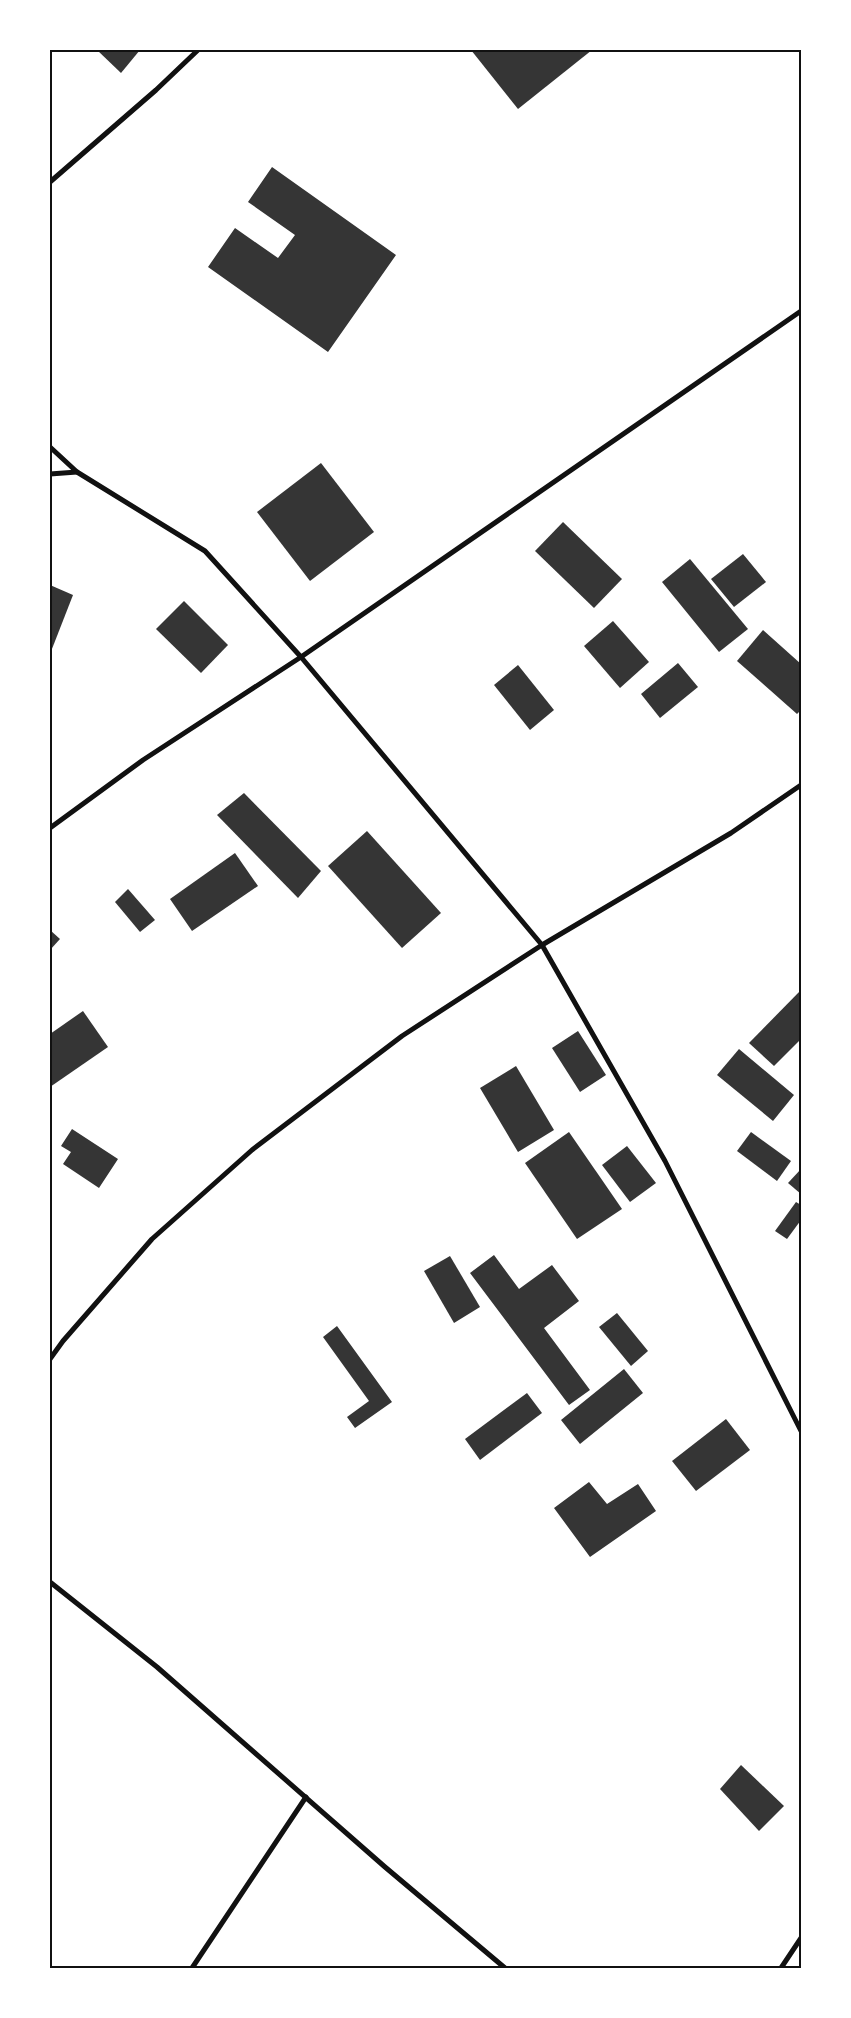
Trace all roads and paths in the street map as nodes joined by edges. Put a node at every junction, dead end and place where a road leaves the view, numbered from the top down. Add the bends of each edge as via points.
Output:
1 (198, 50) edge
2 (50, 182) edge
3 (801, 311) edge
4 (50, 447) edge
5 (77, 472) junction
6 (50, 474) edge
7 (301, 658) junction
8 (801, 785) edge
9 (50, 828) edge
10 (542, 945) junction
11 (50, 1359) edge
12 (801, 1431) edge
13 (50, 1582) edge
14 (306, 1797) junction
15 (801, 1938) edge
16 (192, 1968) edge
17 (505, 1968) edge
18 (781, 1968) edge

1 - 2 street
3 - 7 street
4 - 5 street
5 - 6 street
5 - 7 street via 205,551
7 - 9 street via 143,760
7 - 10 street
8 - 10 street via 731,833
10 - 11 street via 402,1036 252,1150 152,1240
10 - 12 street via 665,1161
13 - 14 street via 157,1667
14 - 16 street
14 - 17 street
15 - 18 street

